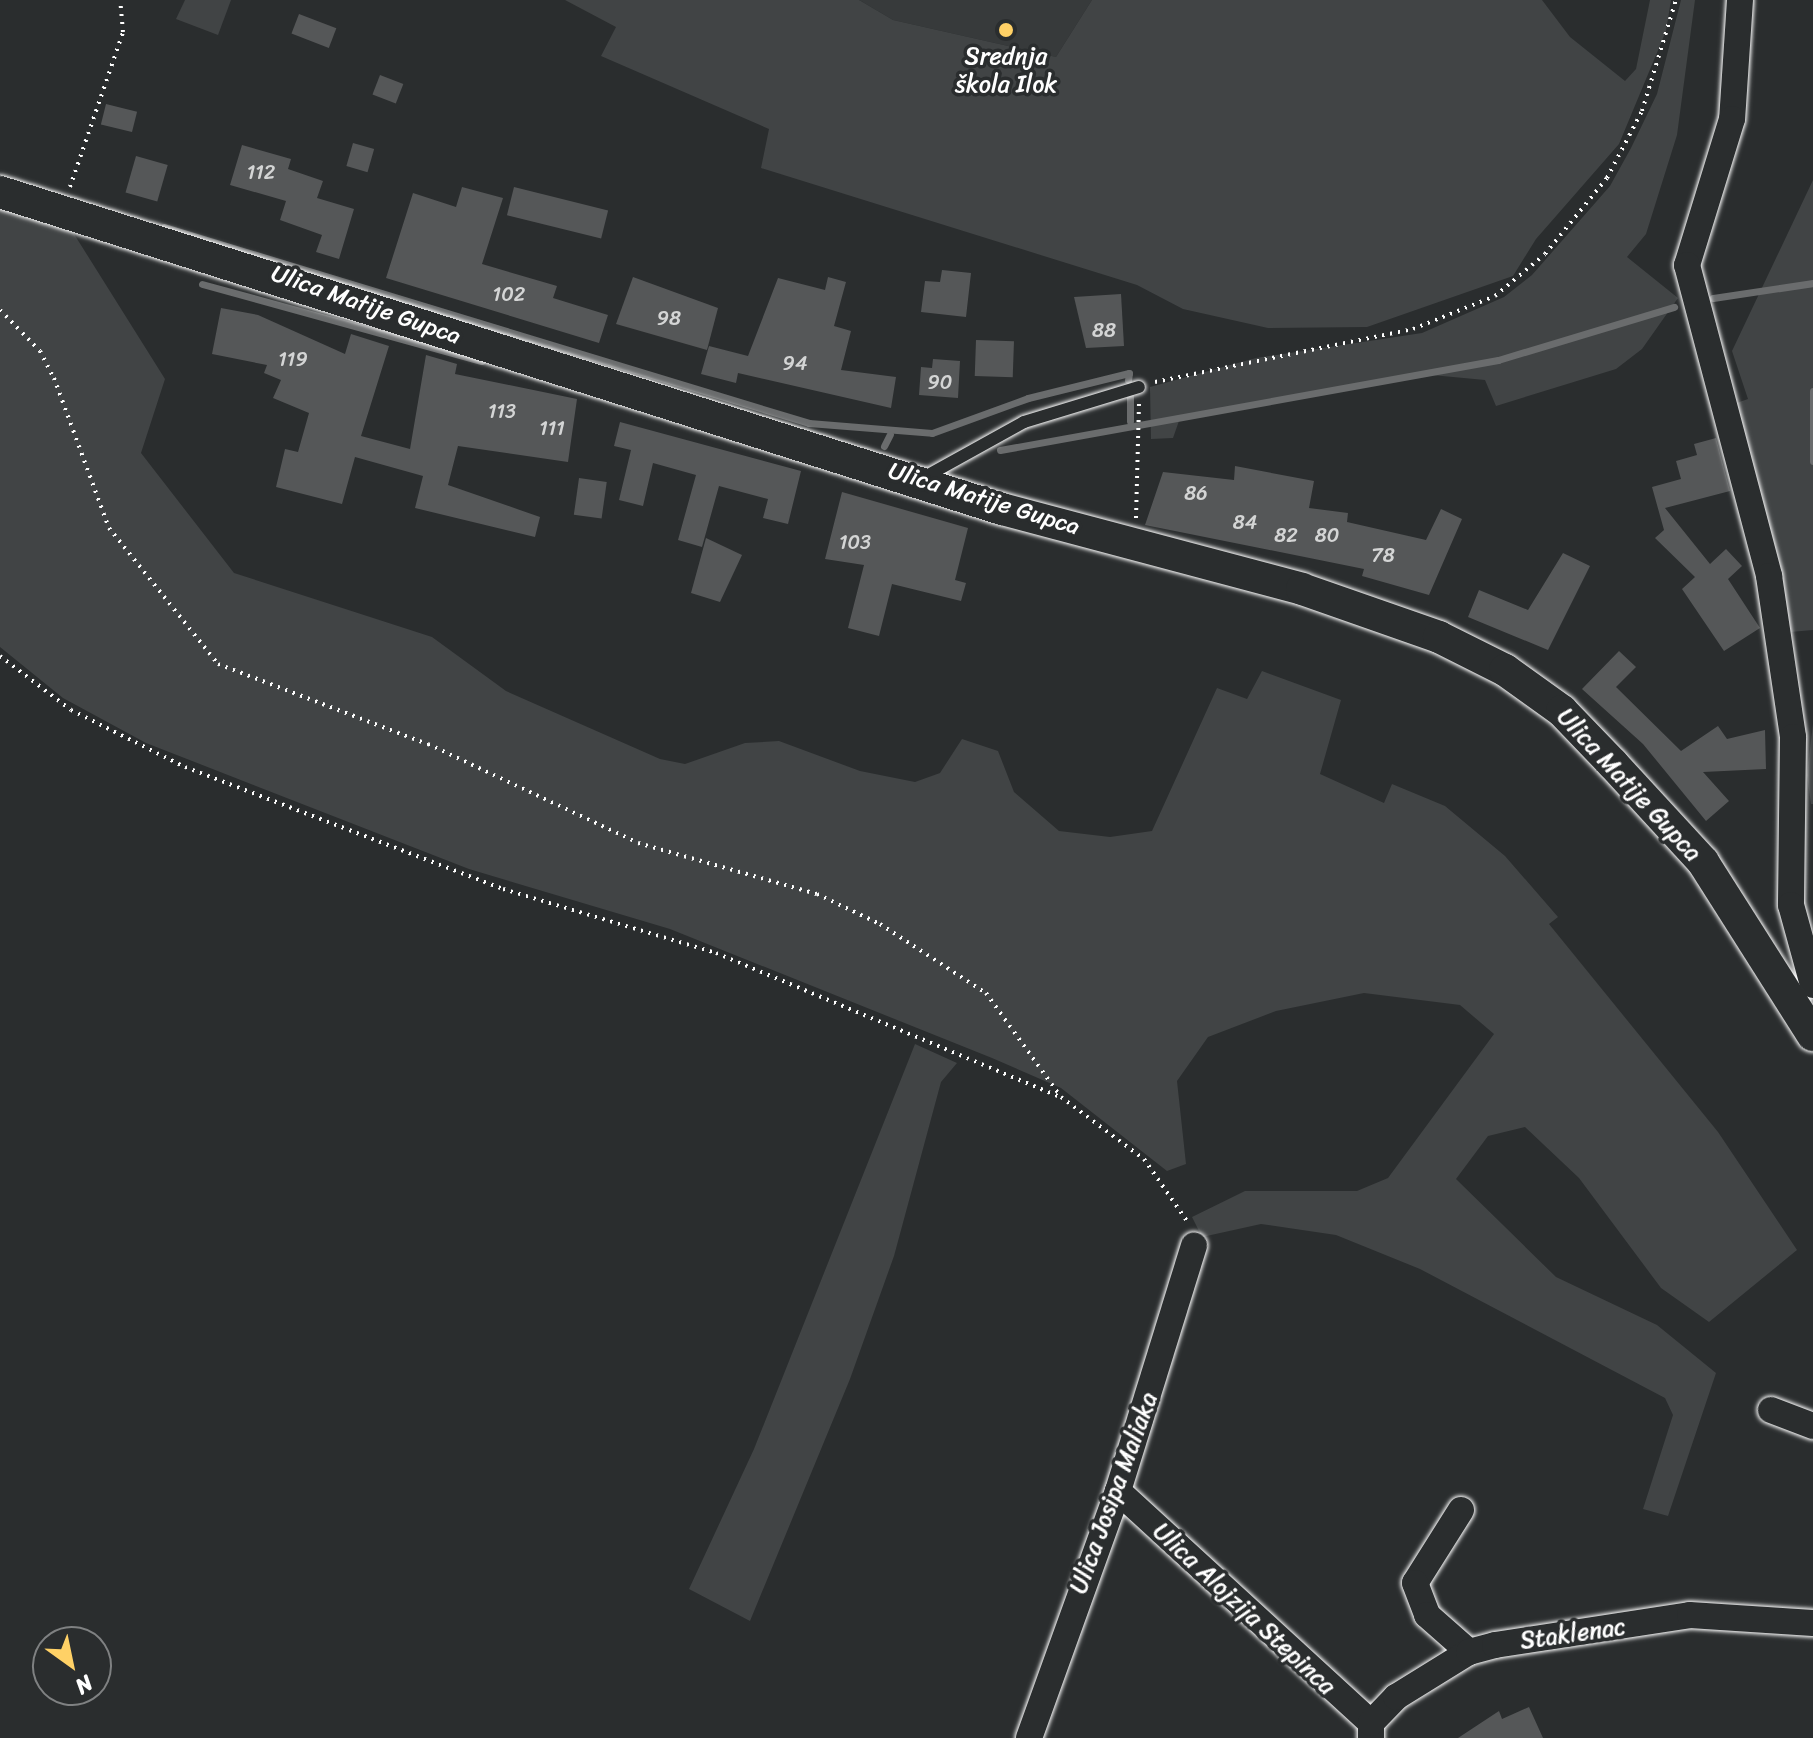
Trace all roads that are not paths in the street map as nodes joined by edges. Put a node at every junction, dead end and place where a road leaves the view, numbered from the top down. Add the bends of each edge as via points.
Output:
1 (1740, 0) edge
2 (0, 192) edge
3 (1139, 387) road end
4 (922, 479) junction
5 (1813, 985) edge
6 (1813, 1035) edge
7 (1194, 1246) road end
8 (1771, 1410) dead end
9 (1813, 1426) edge
10 (1118, 1491) junction
11 (1461, 1510) dead end
12 (1813, 1623) edge
13 (1469, 1652) junction
14 (1371, 1730) edge
15 (1029, 1738) edge

1 - 5 street via 1732,119 1687,265 1769,576 1793,737 1791,905
2 - 4 street, Ulica Matije Gupca
3 - 4 lane via 1024,422
4 - 6 street, Ulica Matije Gupca via 1343,603 1439,637 1516,678 1562,711 1703,862
7 - 10 street, Ulica Josipa Maliaka
8 - 9 street
10 - 14 street, Ulica Alojzija Stepinca
10 - 15 street, Ulica Josipa Maliaka
11 - 13 street via 1415,1583 1427,1615
12 - 13 street, Staklenac via 1690,1615
13 - 14 street, Staklenac via 1396,1697

